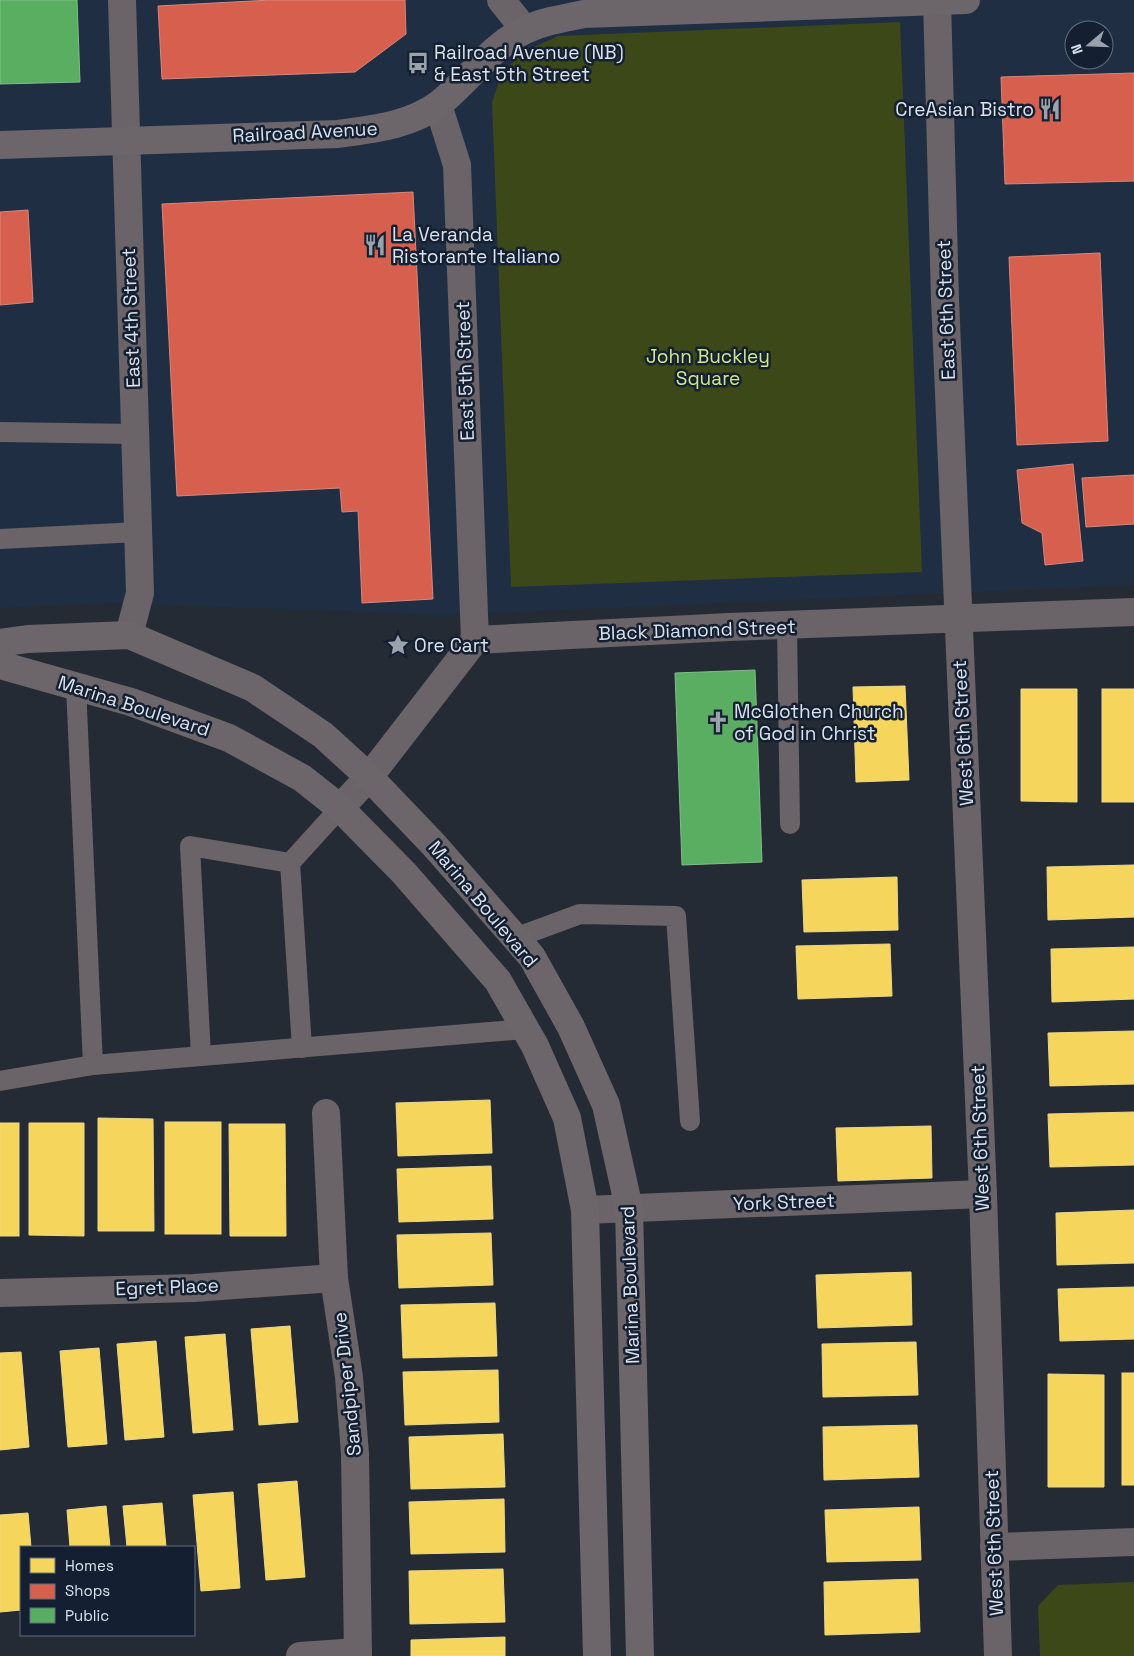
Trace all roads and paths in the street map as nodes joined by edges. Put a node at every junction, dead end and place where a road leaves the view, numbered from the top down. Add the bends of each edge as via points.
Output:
1 (122, 0) edge
2 (501, 0) edge
3 (937, 0) edge
4 (966, 0) edge
5 (641, 6) edge
6 (525, 30) junction
7 (438, 105) junction
8 (125, 141) junction
9 (0, 145) edge
10 (0, 432) edge
11 (135, 434) junction
12 (138, 532) junction
13 (0, 539) edge
14 (1134, 612) edge
15 (958, 620) junction
16 (787, 626) junction
17 (129, 634) junction
18 (475, 640) junction
19 (0, 643) edge
20 (0, 665) edge
21 (76, 686) junction
22 (369, 777) junction
23 (340, 808) junction
24 (790, 824) dead end
25 (290, 863) junction
26 (515, 938) junction
27 (525, 1029) junction
28 (302, 1048) junction
29 (201, 1056) junction
30 (92, 1065) junction
31 (0, 1081) edge
32 (326, 1113) dead end
33 (690, 1121) dead end
34 (983, 1194) junction
35 (629, 1208) junction
36 (585, 1210) junction
37 (334, 1278) junction
38 (0, 1293) edge
39 (1134, 1542) edge
40 (994, 1547) junction
41 (358, 1654) edge
42 (300, 1656) edge
43 (596, 1656) edge
44 (640, 1656) edge
45 (998, 1656) edge

1 - 8 street, East 4th Street
2 - 6 street
3 - 4 street, Railroad Avenue
3 - 5 street, Railroad Avenue
3 - 15 street, East 6th Street
5 - 6 street, Railroad Avenue via 552,20
6 - 7 street, Railroad Avenue via 508,41
7 - 8 street, Railroad Avenue via 391,127 338,134
7 - 18 street, East 5th Street via 456,165
8 - 9 street, Railroad Avenue
8 - 11 street, East 4th Street
10 - 11 lane
11 - 12 street, East 4th Street
12 - 13 lane
12 - 17 street, East 4th Street via 140,593
14 - 15 street, Black Diamond Street
15 - 16 street, Black Diamond Street
15 - 34 street, West 6th Street
16 - 18 street, Black Diamond Street
16 - 24 lane
17 - 19 street, Marina Boulevard
17 - 22 street, Marina Boulevard via 253,688 323,735
18 - 22 street
20 - 21 street, Marina Boulevard
21 - 23 street, Marina Boulevard via 132,702 229,738 302,778
21 - 30 lane
22 - 23 street
22 - 26 street, Marina Boulevard
23 - 25 lane
23 - 27 street, Marina Boulevard via 404,873 498,981
25 - 28 lane
25 - 29 lane via 190,846
26 - 33 lane via 580,914 676,916
26 - 35 street, Marina Boulevard via 532,957 571,1027 606,1105
27 - 28 lane
27 - 36 street, Marina Boulevard via 567,1118
28 - 29 lane
29 - 30 lane
30 - 31 lane
32 - 37 street, Sandpiper Drive
34 - 35 street, York Street
34 - 40 street, West 6th Street
35 - 36 street, York Street
35 - 44 street, Marina Boulevard
36 - 43 street, Marina Boulevard
37 - 38 street, Egret Place via 194,1288
37 - 41 street, Sandpiper Drive via 355,1454
39 - 40 street
40 - 45 street, West 6th Street
41 - 42 street

